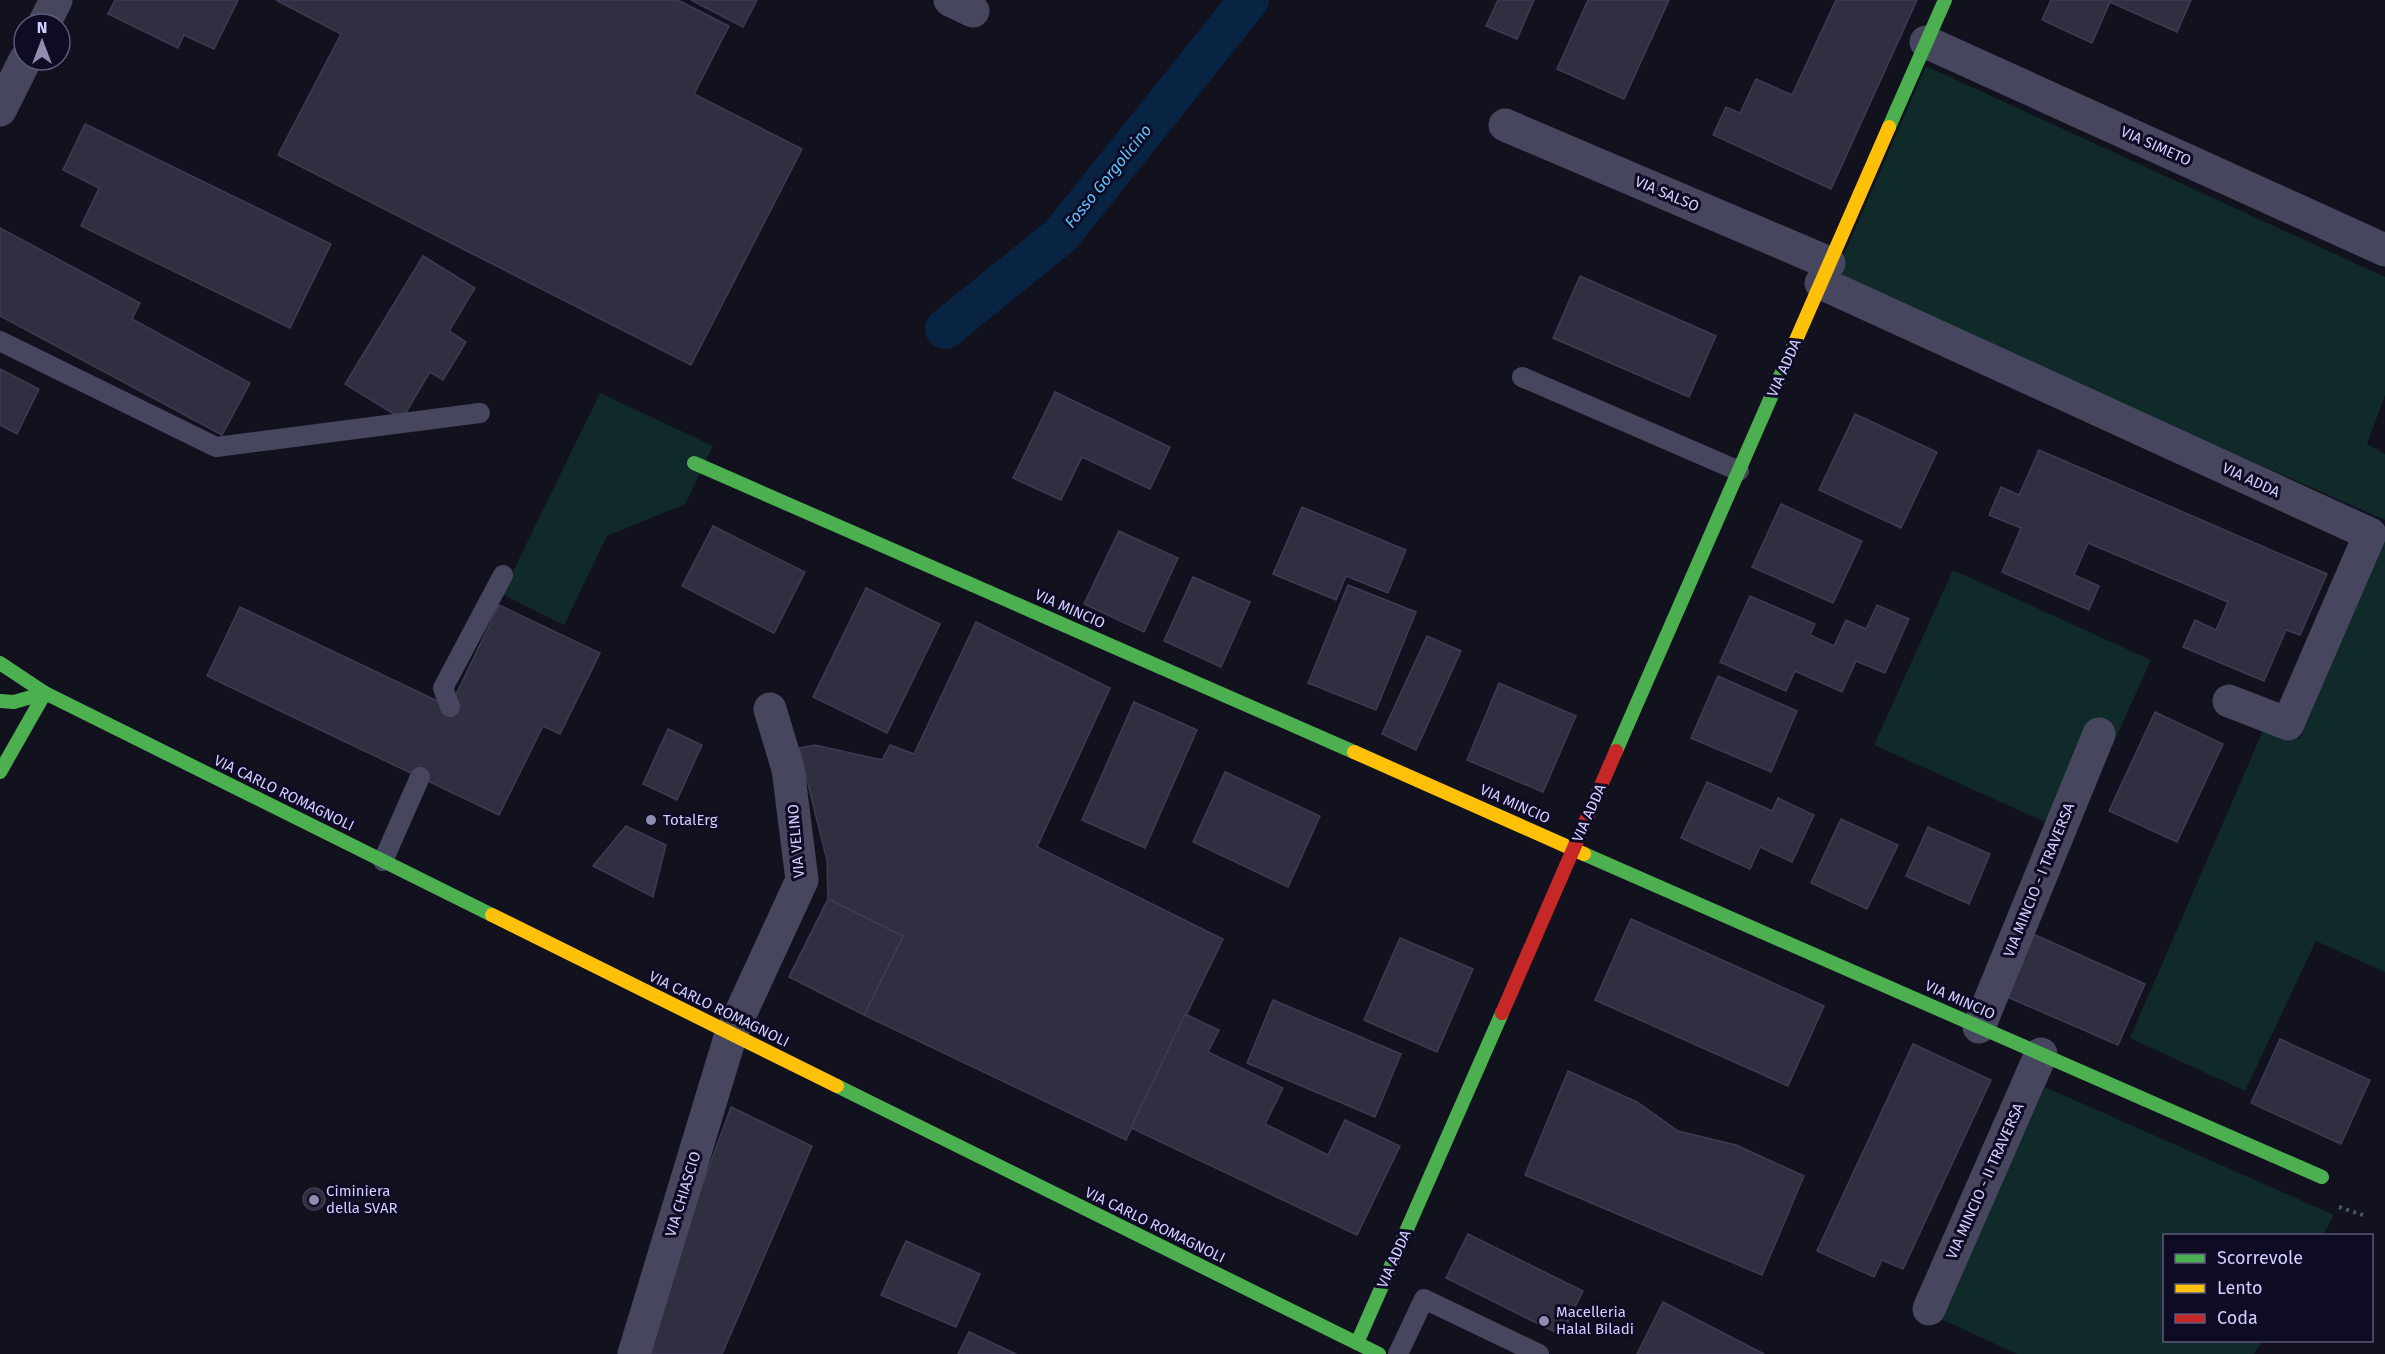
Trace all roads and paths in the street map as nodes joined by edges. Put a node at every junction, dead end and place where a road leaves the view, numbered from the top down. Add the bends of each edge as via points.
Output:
1 (1945, 0) edge
2 (1926, 42) junction
3 (19, 72) edge
4 (0, 110) edge
5 (1505, 125) dead end
6 (2385, 250) edge
7 (1825, 273) junction
8 (0, 341) edge
9 (1522, 377) dead end
10 (480, 413) dead end
11 (694, 463) dead end
12 (1739, 471) junction
13 (503, 576) dead end
14 (0, 663) edge
15 (45, 693) junction
16 (0, 701) edge
17 (2229, 701) dead end
18 (450, 707) dead end
19 (770, 709) dead end
20 (2099, 734) dead end
21 (0, 772) edge
22 (420, 777) dead end
23 (1574, 847) junction
24 (383, 861) junction
25 (1979, 1027) junction
26 (732, 1034) junction
27 (2041, 1054) junction
28 (2322, 1177) dead end
29 (2334, 1205) dead end
30 (2363, 1215) dead end
31 (1929, 1309) dead end
32 (1357, 1343) junction
33 (634, 1354) edge
34 (1379, 1354) edge
35 (1398, 1354) edge
36 (1539, 1354) edge

1 - 2 street, VIA ADDA
2 - 6 street, VIA SIMETO
2 - 7 street, VIA ADDA
3 - 4 street
5 - 7 street, VIA SALSO
7 - 12 street, VIA ADDA
7 - 17 street, VIA ADDA via 2370,534 2288,724
8 - 10 lane via 216,447
9 - 12 lane
11 - 23 street, VIA MINCIO
12 - 23 street, VIA ADDA
13 - 18 lane via 443,688
14 - 15 street, VIA CARLO ROMAGNOLI
15 - 16 street via 14,702
15 - 21 street
15 - 24 street, VIA CARLO ROMAGNOLI
19 - 26 street, VIA VELINO via 788,769 802,880
20 - 25 street, VIA MINCIO - I TRAVERSA
22 - 24 lane
23 - 25 street, VIA MINCIO
23 - 32 street, VIA ADDA
24 - 26 street, VIA CARLO ROMAGNOLI
25 - 27 street, VIA MINCIO
26 - 32 street, VIA CARLO ROMAGNOLI
26 - 33 street, VIA CHIASCIO
27 - 28 street, VIA MINCIO
27 - 31 street, VIA MINCIO - II TRAVERSA
29 - 30 path
32 - 34 street, VIA CARLO ROMAGNOLI
35 - 36 lane via 1424,1299

